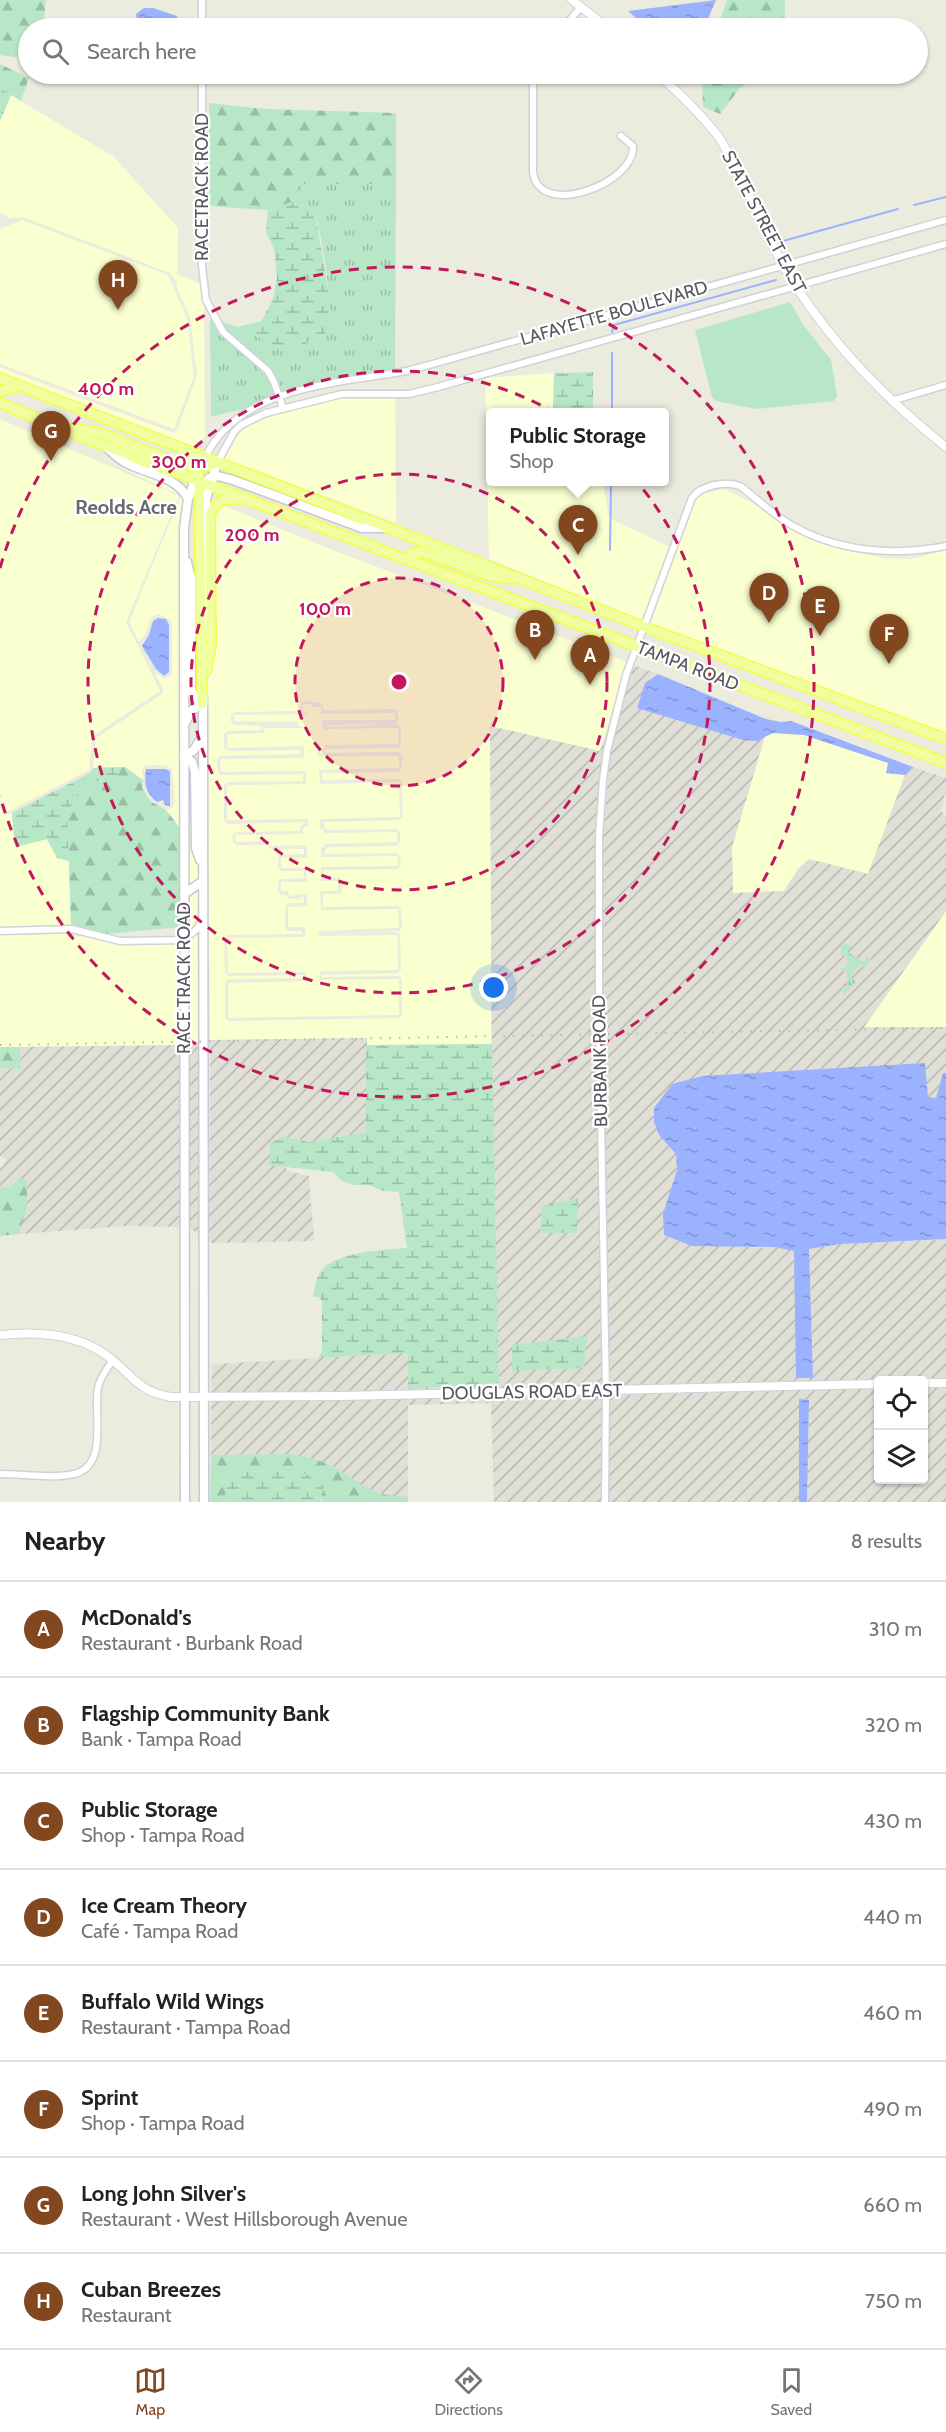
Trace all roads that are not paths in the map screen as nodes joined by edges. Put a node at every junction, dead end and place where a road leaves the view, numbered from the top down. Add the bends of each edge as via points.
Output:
1 (202, 0) edge
2 (572, 0) edge
3 (581, 7) junction
4 (202, 18) edge
5 (572, 18) edge
6 (595, 18) edge
7 (202, 84) edge
8 (533, 84) edge
9 (669, 84) edge
10 (621, 136) dead end
11 (946, 220) edge
12 (946, 244) edge
13 (783, 266) junction
14 (795, 286) junction
15 (0, 378) edge
16 (946, 385) edge
17 (20, 386) junction
18 (0, 391) edge
19 (279, 397) junction
20 (890, 401) junction
21 (0, 403) edge
22 (283, 408) junction
23 (62, 427) junction
24 (104, 446) junction
25 (946, 447) edge
26 (180, 448) junction
27 (205, 458) junction
28 (217, 463) junction
29 (201, 477) junction
30 (188, 499) junction
31 (249, 500) junction
32 (390, 528) junction
33 (946, 546) edge
34 (184, 550) junction
35 (406, 559) junction
36 (527, 580) junction
37 (645, 627) junction
38 (636, 646) junction
39 (206, 671) junction
40 (202, 704) junction
41 (184, 726) junction
42 (202, 736) junction
43 (946, 739) edge
44 (184, 755) junction
45 (946, 763) edge
46 (202, 866) junction
47 (203, 881) junction
48 (184, 894) junction
49 (203, 919) junction
50 (0, 931) edge
51 (184, 940) junction
52 (0, 1335) edge
53 (113, 1360) junction
54 (928, 1383) edge
55 (946, 1383) edge
56 (874, 1384) edge
57 (606, 1391) junction
58 (204, 1397) junction
59 (184, 1398) junction
60 (0, 1474) edge
61 (185, 1502) edge
62 (204, 1502) edge
63 (605, 1502) edge

1 - 4 street
2 - 3 street
3 - 5 street
3 - 6 street
7 - 19 street, RACETRACK ROAD via 202,266 206,300 224,332 268,370
8 - 10 street via 534,182 549,195 560,196 606,183 634,154 633,146
9 - 13 street, STATE STREET EAST via 719,137
11 - 13 street, LAFAYETTE BOULEVARD
12 - 14 street, LAFAYETTE BOULEVARD
13 - 14 street, STATE STREET EAST
13 - 19 street, LAFAYETTE BOULEVARD via 411,370 330,383
14 - 20 street, STATE STREET EAST via 834,339
14 - 22 street, LAFAYETTE BOULEVARD via 409,394 342,394
15 - 17 main road, TAMPA ROAD
16 - 20 street
17 - 18 main road
17 - 26 main road, TAMPA ROAD
19 - 22 street
19 - 27 street, LAFAYETTE BOULEVARD via 232,421 217,436
20 - 25 street, STATE STREET EAST
21 - 23 main road
22 - 28 street, LAFAYETTE BOULEVARD via 241,425
23 - 24 main road
23 - 29 main road via 97,432 182,465
24 - 29 main road
24 - 30 main road via 124,462 176,483
26 - 27 main road, TAMPA ROAD
26 - 29 main road
27 - 28 main road, TAMPA ROAD
27 - 29 main road, RACE TRACK ROAD
28 - 29 main road
28 - 32 main road, TAMPA ROAD
29 - 30 main road, RACE TRACK ROAD
29 - 31 main road, TAMPA ROAD
29 - 32 main road via 233,480 362,528
29 - 39 main road, RACE TRACK ROAD via 205,505
29 - 40 main road
30 - 34 main road, RACE TRACK ROAD
31 - 35 main road, TAMPA ROAD
31 - 39 main road via 223,500 212,509 211,645
32 - 36 main road, TAMPA ROAD
33 - 37 street, BURBANK ROAD via 899,551 841,545 789,524 740,486 706,487 692,498
34 - 40 main road via 191,579 191,688
34 - 41 main road, RACE TRACK ROAD
35 - 36 main road via 423,552 491,576
35 - 38 main road, TAMPA ROAD
36 - 37 main road, TAMPA ROAD
37 - 38 street, BURBANK ROAD
37 - 43 main road, TAMPA ROAD
38 - 45 main road, TAMPA ROAD
38 - 57 street, BURBANK ROAD via 607,751 599,837
39 - 40 main road, RACE TRACK ROAD
40 - 41 main road via 192,710
40 - 42 main road, RACE TRACK ROAD
41 - 44 main road, RACE TRACK ROAD
42 - 44 main road via 193,751
42 - 46 main road, RACE TRACK ROAD
44 - 46 main road via 195,772 196,848
44 - 48 main road, RACE TRACK ROAD
46 - 47 main road, RACE TRACK ROAD
47 - 48 main road
47 - 49 main road, RACE TRACK ROAD
48 - 51 main road, RACE TRACK ROAD
49 - 51 street
49 - 58 main road, RACE TRACK ROAD
50 - 51 street via 72,929 120,941
51 - 59 main road, RACE TRACK ROAD
52 - 53 street, DOUGLAS ROAD EAST via 54,1335 88,1345
53 - 59 street, DOUGLAS ROAD EAST via 144,1389 161,1396
53 - 60 street via 98,1386 96,1445 86,1468 64,1475
54 - 55 street
56 - 57 street, DOUGLAS ROAD EAST
57 - 58 street, DOUGLAS ROAD EAST
57 - 63 street, BURBANK ROAD
58 - 59 street, DOUGLAS ROAD EAST
58 - 62 main road, RACE TRACK ROAD
59 - 61 main road, RACE TRACK ROAD

